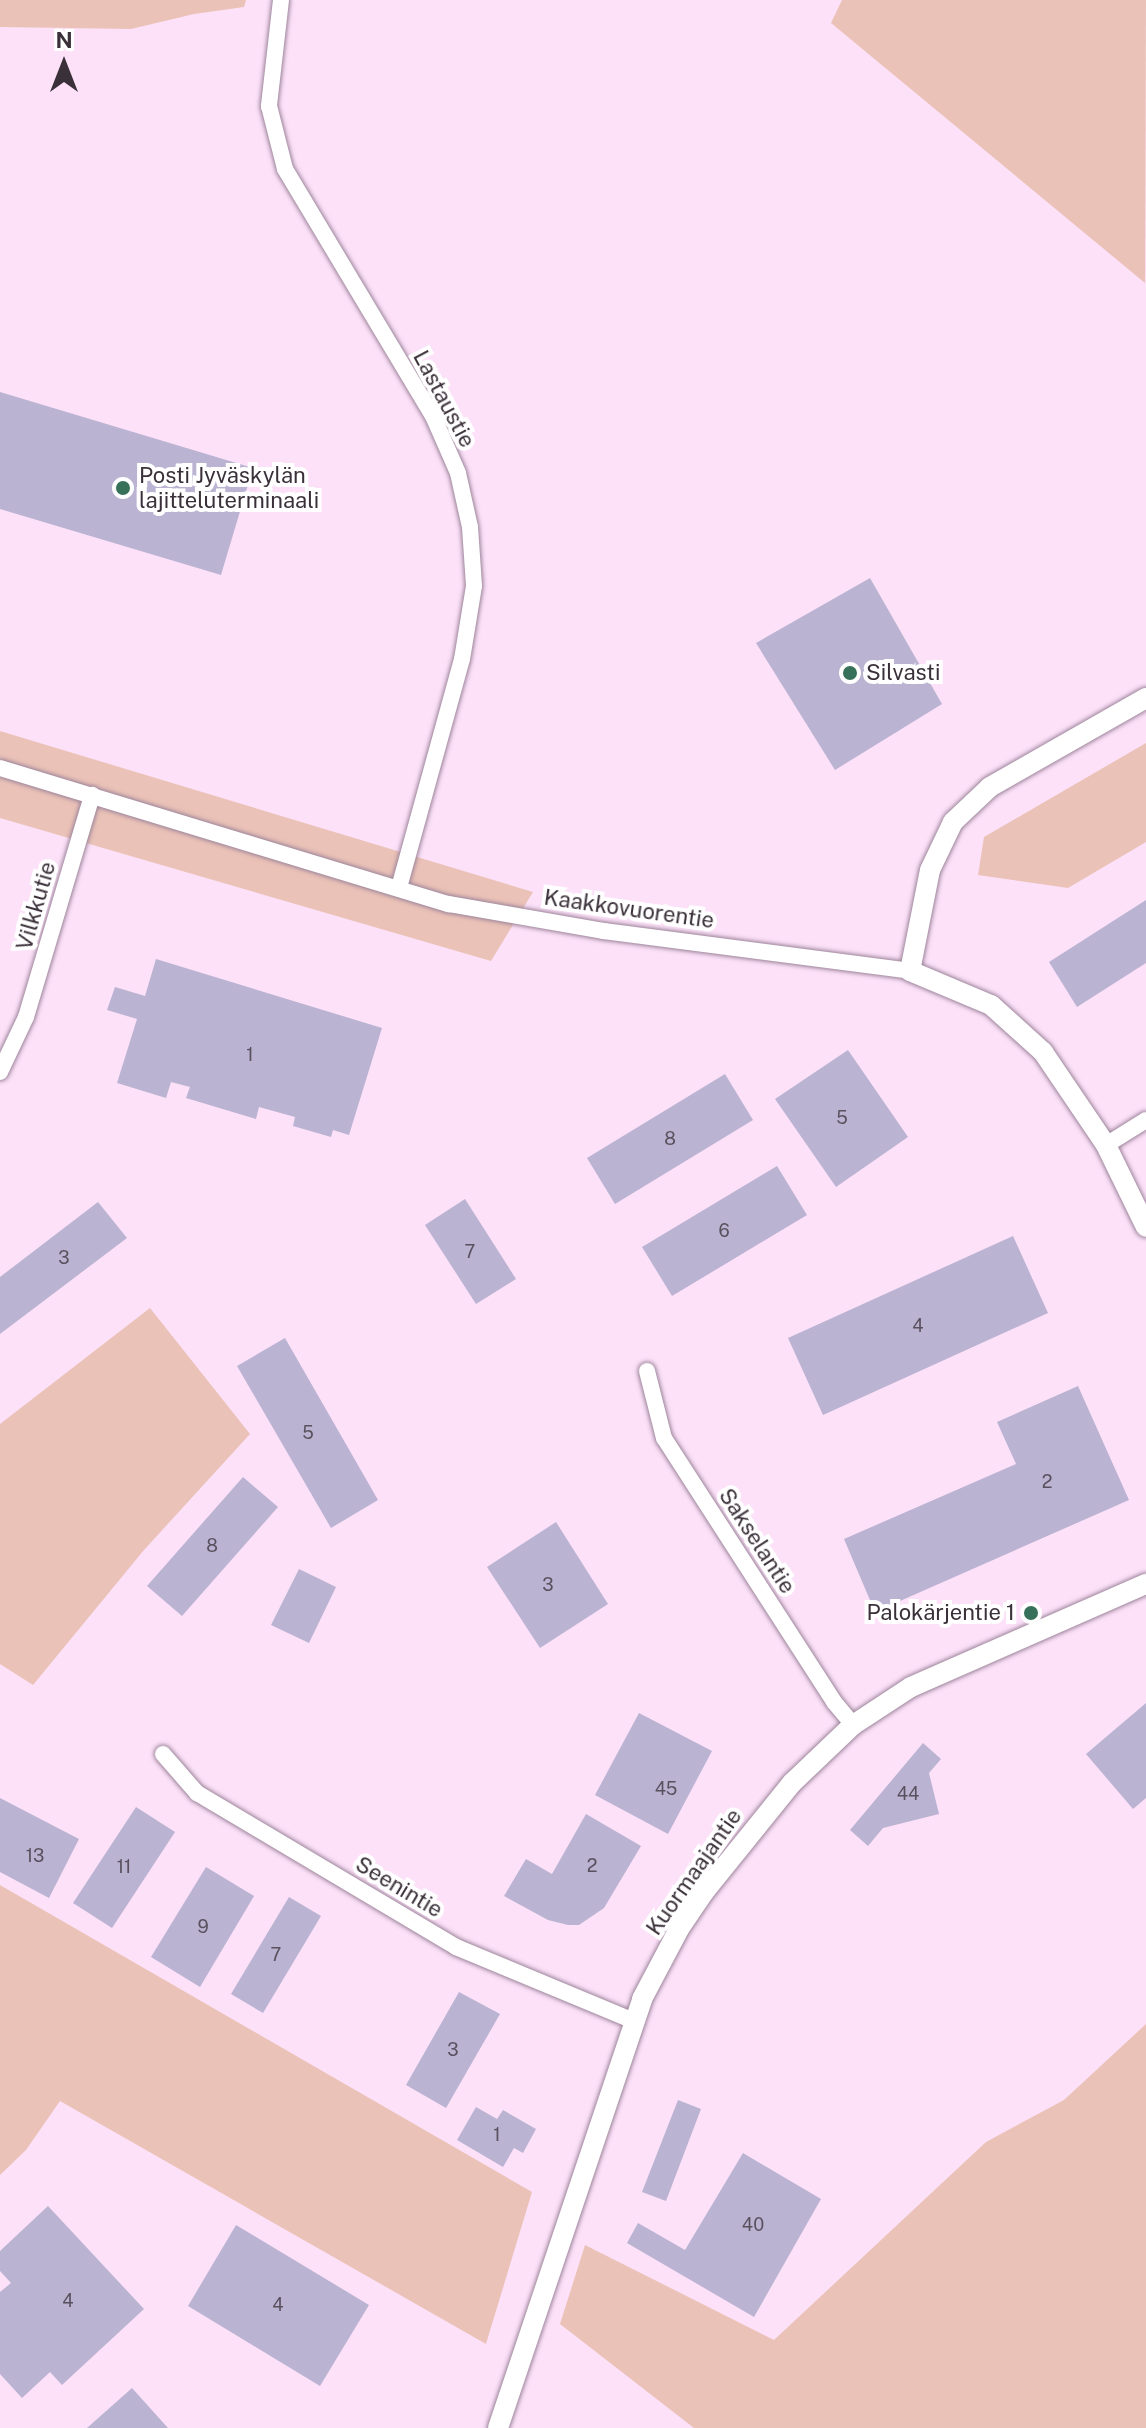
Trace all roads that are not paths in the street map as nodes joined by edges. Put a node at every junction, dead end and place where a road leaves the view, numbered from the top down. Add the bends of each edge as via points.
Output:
1 (281, 0) edge
2 (1146, 698) edge
3 (0, 768) edge
4 (92, 795) junction
5 (399, 888) junction
6 (910, 971) junction
7 (0, 1072) edge
8 (1146, 1120) edge
9 (1106, 1145) junction
10 (1146, 1227) edge
11 (647, 1371) dead end
12 (1146, 1584) edge
13 (853, 1725) junction
14 (163, 1754) dead end
15 (634, 2021) junction
16 (498, 2428) edge

1 - 5 street, Lastaustie via 269,106 285,169 433,416 458,473 470,527 474,586 462,659
2 - 6 street via 990,787 953,822 930,870
3 - 4 street, Kaakkovuorentie
4 - 5 street, Kaakkovuorentie
4 - 7 street, Vilkkutie via 26,1017
5 - 6 street, Kaakkovuorentie via 499,915
6 - 9 street, Kaakkovuorentie via 991,1005 1043,1052
8 - 9 street
9 - 10 street, Kaakkovuorentie
11 - 13 street, Sakselantie via 664,1438
12 - 13 street, Kuormaajantie via 911,1687
13 - 15 street, Kuormaajantie via 792,1783 704,1892 665,1955
14 - 15 street, Seenintie via 197,1793 456,1947
15 - 16 street, Kuormaajantie

